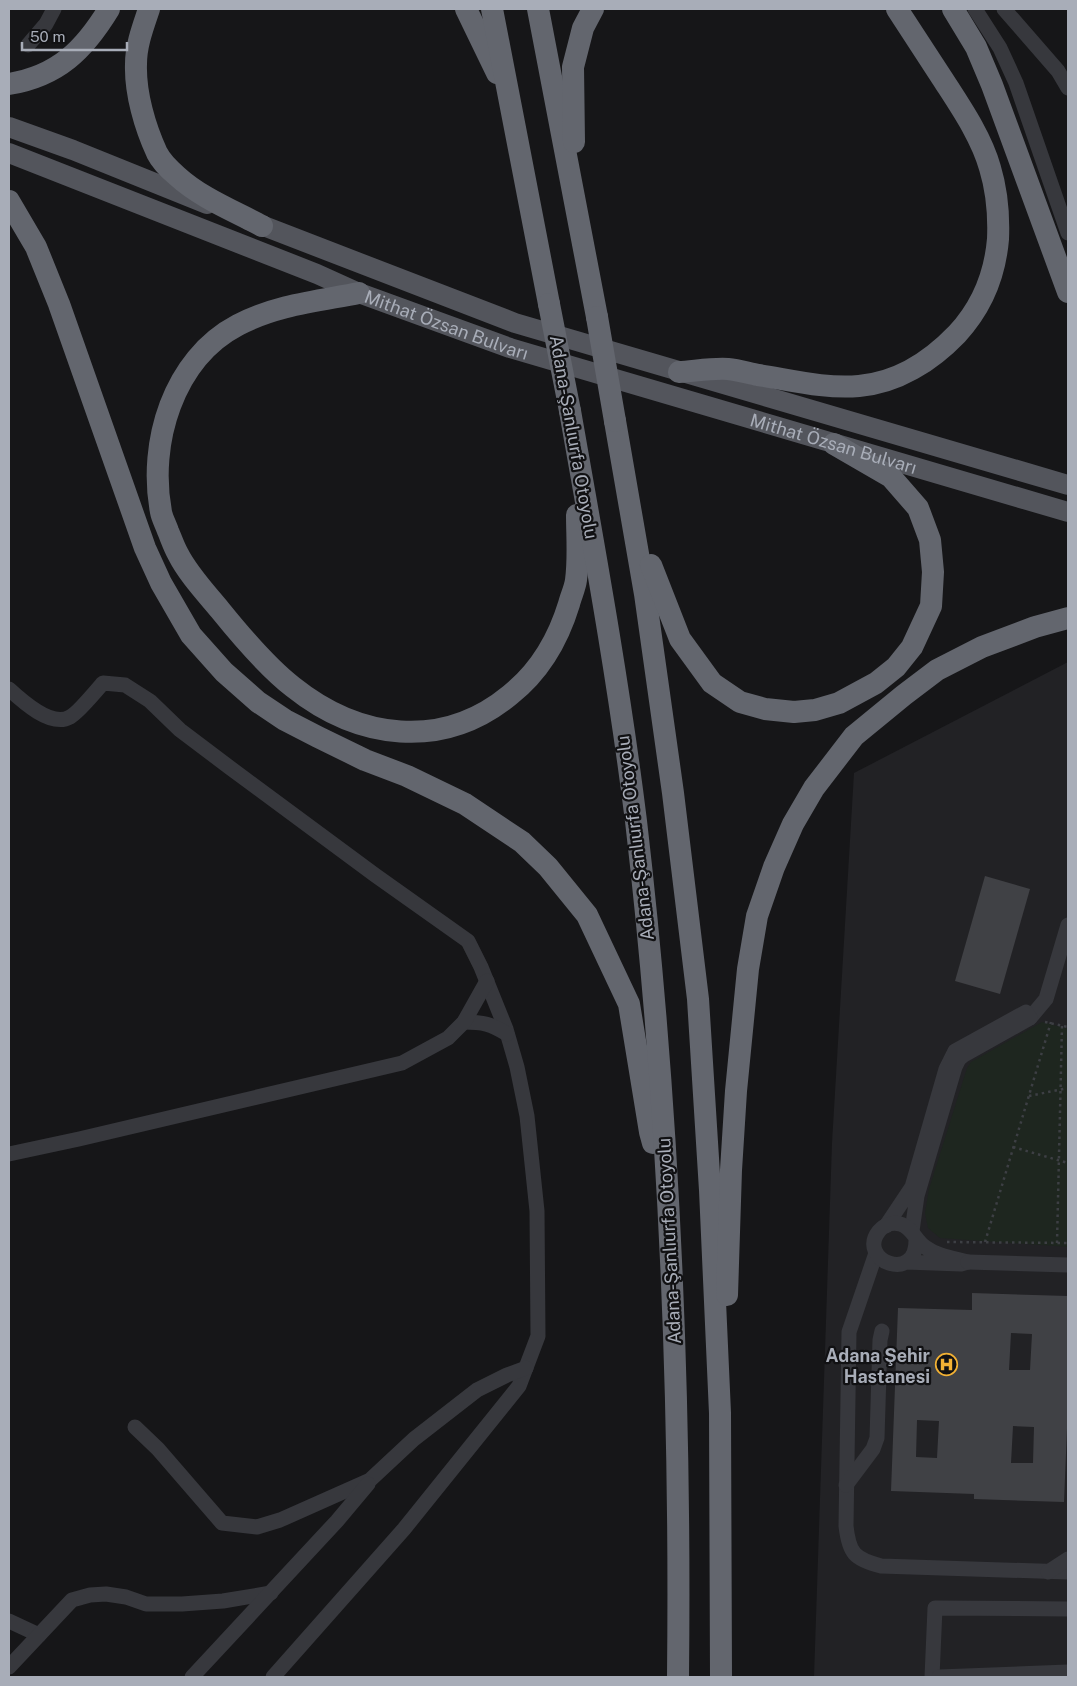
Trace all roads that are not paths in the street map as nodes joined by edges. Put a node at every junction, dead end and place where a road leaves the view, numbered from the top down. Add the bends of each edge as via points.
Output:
1 (54, 9) edge
2 (109, 9) edge
3 (149, 9) edge
4 (466, 9) edge
5 (492, 9) edge
6 (538, 9) edge
7 (593, 9) edge
8 (897, 9) edge
9 (953, 9) edge
10 (974, 9) edge
11 (1004, 9) edge
12 (28, 45) dead end
13 (9, 84) edge
14 (1068, 88) edge
15 (508, 91) junction
16 (9, 127) edge
17 (9, 153) edge
18 (9, 201) edge
19 (578, 218) junction
20 (262, 226) junction
21 (1068, 233) edge
22 (1068, 292) edge
23 (359, 293) junction
24 (679, 372) junction
25 (574, 436) junction
26 (834, 444) junction
27 (1068, 485) edge
28 (628, 499) junction
29 (1068, 512) edge
30 (1068, 618) edge
31 (9, 689) edge
32 (1068, 925) edge
33 (486, 981) junction
34 (1035, 1020) junction
35 (464, 1022) junction
36 (507, 1034) junction
37 (9, 1154) edge
38 (668, 1193) junction
39 (886, 1226) junction
40 (914, 1235) junction
41 (876, 1253) junction
42 (906, 1262) junction
43 (968, 1262) junction
44 (1068, 1265) edge
45 (882, 1331) dead end
46 (526, 1368) junction
47 (720, 1413) junction
48 (135, 1426) dead end
49 (370, 1480) junction
50 (846, 1485) junction
51 (1068, 1559) edge
52 (1048, 1572) junction
53 (1068, 1572) edge
54 (270, 1593) junction
55 (1068, 1609) edge
56 (9, 1621) edge
57 (39, 1635) junction
58 (9, 1667) edge
59 (1068, 1672) edge
60 (192, 1677) edge
61 (273, 1677) edge
62 (678, 1677) edge
63 (721, 1677) edge
64 (932, 1677) edge
65 (939, 1677) edge

1 - 12 street
2 - 13 highway via 78,51 36,78
3 - 20 highway via 139,39 136,65 146,122 158,154 177,176 202,194
4 - 15 highway
5 - 15 highway, Adana-Şanlıurfa Otoyolu
6 - 19 highway
7 - 19 highway via 583,28 573,68
8 - 24 highway via 961,107 990,168 997,199 996,256 990,282 979,304 945,346 911,372 888,380 860,386 820,386 728,369
9 - 22 highway via 976,47 992,84
10 - 21 street via 1000,48 1016,83
11 - 14 street via 1058,71
15 - 25 highway, Adana-Şanlıurfa Otoyolu, bridge
16 - 20 main road, Mithat Özsan Bulvarı
17 - 23 main road, Mithat Özsan Bulvarı
18 - 38 highway via 36,247 145,548 191,635 224,672 258,702 285,720 465,804 522,842 548,867 587,915 628,1004 650,1132
19 - 28 highway, bridge
20 - 24 main road, Mithat Özsan Bulvarı via 515,323
23 - 25 highway via 278,308 238,325 207,346 188,370 164,422 157,465 161,514 178,555 246,642 292,687 332,713 368,727 404,732 433,730 465,722 500,703 522,686 546,657 562,626 576,583
23 - 26 main road, Mithat Özsan Bulvarı via 510,348
24 - 27 main road, Mithat Özsan Bulvarı
25 - 38 highway, Adana-Şanlıurfa Otoyolu via 603,596 635,820
26 - 28 highway via 891,476 918,508 930,540 933,572 931,606 912,647 896,667 876,683 839,703 814,710 765,709 740,702 712,683 680,640
26 - 29 main road, Mithat Özsan Bulvarı
28 - 47 highway via 646,594 698,999
30 - 47 highway via 982,647 937,670 854,736 814,788 774,867 757,916 740,1035
31 - 33 street via 28,707 48,717 63,719 71,717 103,683 125,685 150,701 180,730 229,767 468,940
32 - 34 street via 1046,1000
33 - 35 street
33 - 36 street
34 - 39 street via 1026,1012 955,1051 946,1069 912,1187
34 - 40 street via 959,1059 917,1196
35 - 36 street via 493,1025
35 - 37 street via 448,1038 402,1063
36 - 46 street via 527,1116 537,1211 538,1336
38 - 62 highway, Adana-Şanlıurfa Otoyolu via 676,1414
39 - 40 street via 897,1223
39 - 41 street via 876,1236
40 - 42 street via 916,1248
40 - 43 street via 933,1252
41 - 42 street via 889,1264
41 - 50 street via 849,1332
42 - 43 street
43 - 44 street
45 - 50 street via 877,1438 873,1449
46 - 49 street via 477,1390 414,1439
46 - 61 street via 519,1386 404,1529
47 - 63 highway
48 - 49 street via 222,1523 257,1527
49 - 54 street
50 - 52 street via 848,1546 865,1561 881,1566
51 - 52 street
52 - 53 street
54 - 57 street via 223,1601 146,1604 126,1596 90,1595 72,1600
54 - 60 street
55 - 64 street via 935,1608
56 - 57 street
57 - 58 street
59 - 65 street

